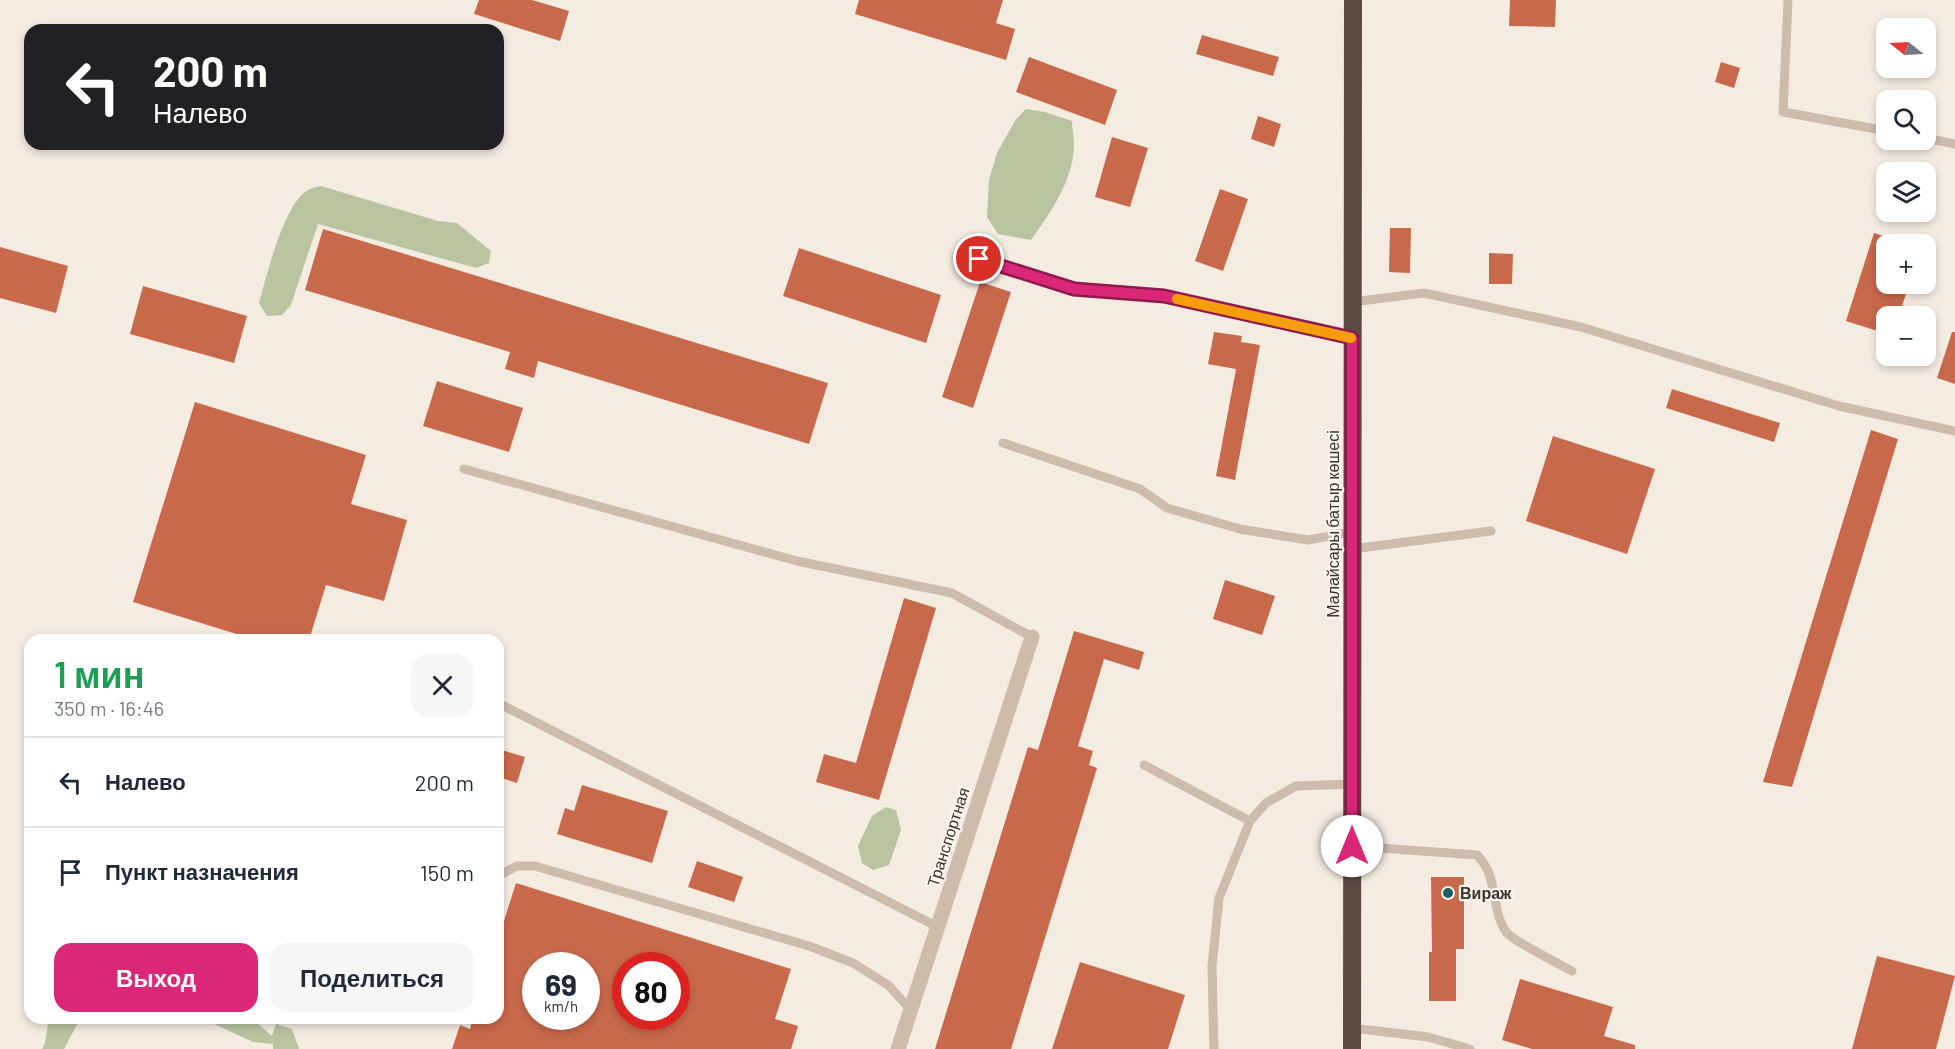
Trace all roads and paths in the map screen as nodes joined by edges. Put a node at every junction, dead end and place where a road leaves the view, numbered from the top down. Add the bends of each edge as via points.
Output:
1 (1353, 0) edge
2 (1788, 0) edge
3 (1876, 129) edge
4 (1936, 140) edge
5 (1955, 144) edge
6 (979, 259) dead end
7 (1352, 302) junction
8 (1352, 338) junction
9 (1955, 431) edge
10 (1003, 443) dead end
11 (464, 469) dead end
12 (1491, 531) dead end
13 (1352, 540) junction
14 (1032, 637) joint
15 (504, 706) edge
16 (1144, 765) dead end
17 (1352, 784) junction
18 (1250, 821) junction
19 (1352, 846) junction
20 (504, 873) edge
21 (938, 927) junction
22 (1572, 971) dead end
23 (911, 1010) junction
24 (1352, 1028) junction
25 (898, 1049) edge
26 (1214, 1049) edge
27 (1352, 1049) edge
28 (1470, 1049) edge

1 - 7 highway, Малайсары батыр көшесі
2 - 3 lane via 1783,112
4 - 5 lane
6 - 8 lane via 1074,289 1164,296
7 - 8 highway, Малайсары батыр көшесі
7 - 9 lane via 1424,293 1581,327 1839,406
8 - 13 highway, Малайсары батыр көшесі
10 - 13 lane via 1140,489 1167,508 1240,529 1308,540
11 - 14 lane via 797,561 952,593
12 - 13 lane
13 - 17 highway, Малайсары батыр көшесі
14 - 21 street, Транспортная
15 - 21 lane
16 - 18 lane
17 - 18 lane via 1296,786 1266,802
17 - 19 highway, Малайсары батыр көшесі
18 - 26 lane via 1219,898 1212,966
19 - 22 lane via 1477,855 1489,873 1500,919 1508,934
19 - 24 highway, Малайсары батыр көшесі
20 - 23 lane via 517,866 535,866 809,946 853,963 888,985
21 - 23 street, Транспортная
23 - 25 street, Транспортная
24 - 27 highway, Малайсары батыр көшесі
24 - 28 lane via 1428,1037

